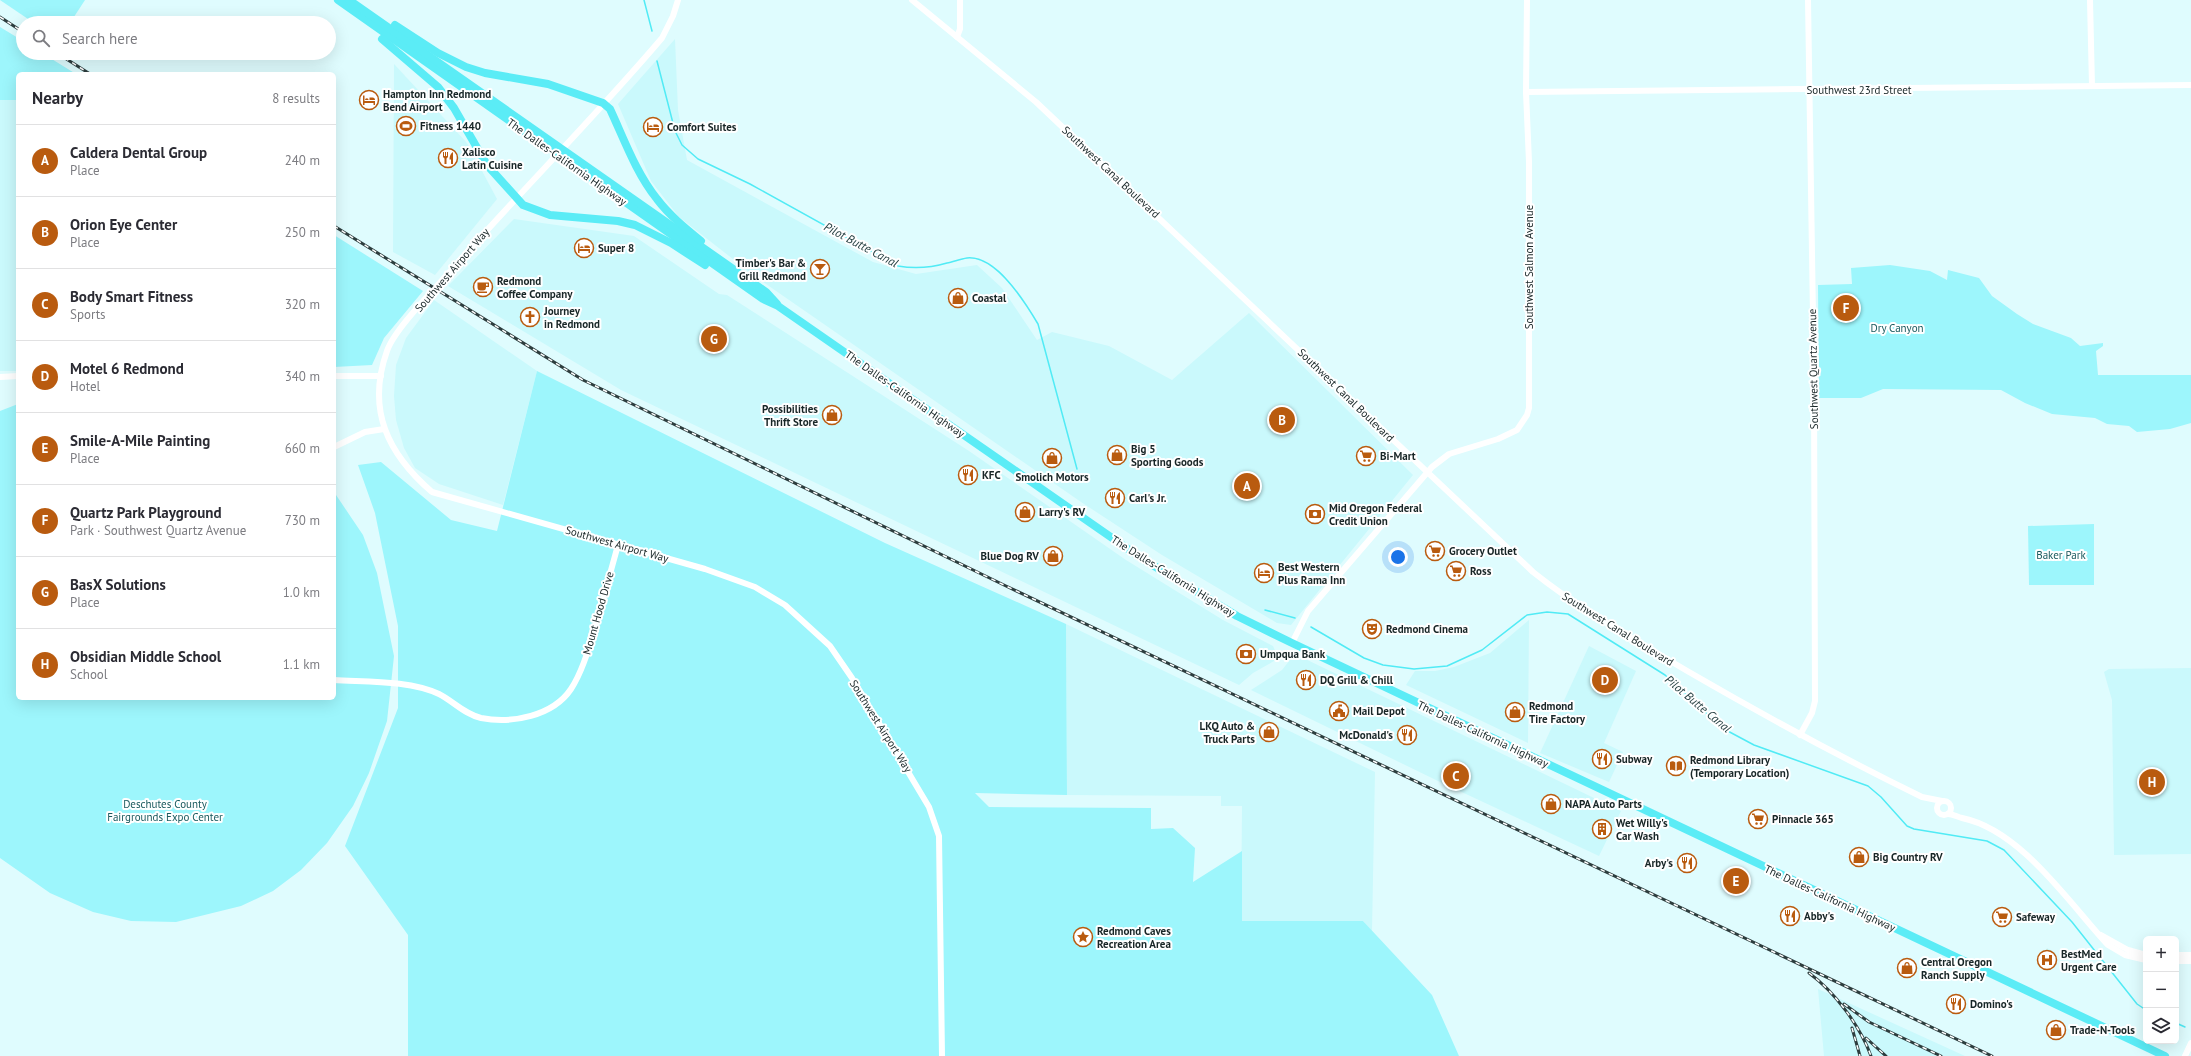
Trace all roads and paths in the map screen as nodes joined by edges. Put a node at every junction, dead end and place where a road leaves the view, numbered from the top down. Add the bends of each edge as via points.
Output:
1 (338, 0) edge
2 (349, 0) edge
3 (678, 0) edge
4 (912, 0) edge
5 (960, 0) edge
6 (1527, 0) edge
7 (1808, 0) edge
8 (2090, 0) edge
9 (362, 19) junction
10 (958, 37) junction
11 (2191, 85) edge
12 (2092, 86) junction
13 (1809, 90) junction
14 (1526, 92) junction
15 (603, 104) junction
16 (553, 148) junction
17 (564, 156) junction
18 (516, 198) junction
19 (716, 258) junction
20 (747, 288) junction
21 (778, 306) junction
22 (0, 376) edge
23 (16, 376) edge
24 (336, 376) edge
25 (381, 376) junction
26 (384, 429) junction
27 (336, 446) edge
28 (1427, 473) junction
29 (618, 545) junction
30 (1292, 643) junction
31 (336, 680) edge
32 (1800, 735) junction
33 (1922, 797) junction
34 (1942, 801) junction
35 (1951, 807) junction
36 (1938, 809) junction
37 (1948, 814) junction
38 (1965, 818) junction
39 (2099, 934) junction
40 (2143, 954) edge
41 (2179, 955) edge
42 (2191, 955) edge
43 (2143, 959) edge
44 (2179, 961) edge
45 (2191, 961) edge
46 (2191, 1043) edge
47 (942, 1056) edge
48 (2165, 1056) edge
49 (2185, 1056) edge

1 - 9 highway, The Dalles-California Highway
2 - 15 highway via 370,9 438,53 466,67 497,76 548,84
2 - 16 highway, The Dalles-California Highway
3 - 15 main road, Southwest Airport Way via 662,38
4 - 10 main road, Southwest Canal Boulevard
5 - 10 main road
6 - 14 main road, Southwest Salmon Avenue
7 - 13 main road, Southwest Quartz Avenue
8 - 12 main road
9 - 16 highway, The Dalles-California Highway
9 - 18 highway via 438,87 454,108 487,165
10 - 28 main road, Southwest Canal Boulevard via 1036,102 1165,221
11 - 12 main road, Southwest 23rd Street
12 - 13 main road, Southwest 23rd Street
13 - 14 main road, Southwest 23rd Street
13 - 32 main road, Southwest Quartz Avenue via 1814,389 1815,701 1812,713
14 - 28 main road, Southwest Salmon Avenue via 1530,308 1527,415 1517,430 1498,439 1449,454
15 - 18 main road, Southwest Airport Way
15 - 19 highway via 610,109 656,198 668,212 703,242
16 - 17 highway, The Dalles-California Highway
17 - 19 highway, The Dalles-California Highway
17 - 20 highway, The Dalles-California Highway
18 - 20 highway via 523,205 550,215 635,225 672,243 726,279
18 - 25 main road, Southwest Airport Way via 403,327 387,350
19 - 21 highway, The Dalles-California Highway via 766,292
20 - 21 highway, The Dalles-California Highway
21 - 30 highway, The Dalles-California Highway via 1141,558 1237,616
22 - 23 main road
24 - 25 main road
25 - 26 main road, Southwest Airport Way via 379,410
26 - 27 main road via 365,432
26 - 29 main road, Southwest Airport Way via 393,450 412,475 432,492
28 - 30 main road, Southwest Salmon Avenue via 1308,612
28 - 32 main road, Southwest Canal Boulevard via 1533,572 1569,600
29 - 31 main road, Mount Hood Drive via 588,652 571,689 548,710 521,719 479,718 457,707 440,694 416,687
29 - 47 main road, Southwest Airport Way via 705,569 755,587 785,605 812,627 830,646 852,678 929,807 939,836
30 - 48 highway, The Dalles-California Highway
32 - 33 main road, Southwest Canal Boulevard
33 - 34 main road, Southwest Canal Boulevard
33 - 36 main road, Southwest Canal Boulevard
34 - 35 main road via 1948,802
34 - 36 main road
35 - 37 main road
35 - 38 main road
36 - 37 main road via 1941,814
37 - 38 main road
38 - 39 main road via 2000,835 2026,854
39 - 40 main road via 2123,948
39 - 43 main road via 2116,950
41 - 42 main road
44 - 45 main road
46 - 49 main road

